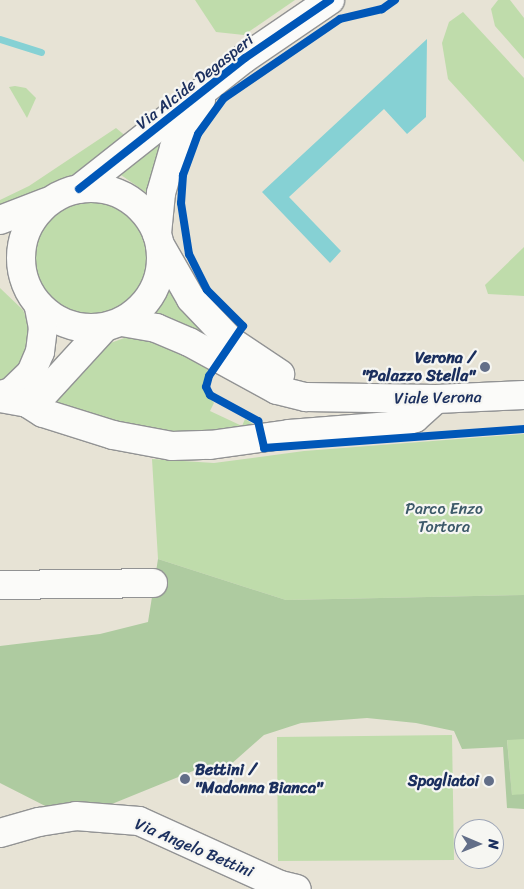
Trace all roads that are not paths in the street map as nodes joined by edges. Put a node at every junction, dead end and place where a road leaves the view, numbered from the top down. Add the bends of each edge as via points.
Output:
1 (330, 0) edge
2 (208, 88) junction
3 (79, 188) junction
4 (47, 202) junction
5 (0, 220) edge
6 (158, 240) junction
7 (0, 276) edge
8 (33, 299) junction
9 (113, 325) junction
10 (524, 395) edge
11 (0, 397) edge
12 (352, 399) junction
13 (436, 399) junction
14 (27, 403) junction
15 (154, 583) dead end
16 (0, 585) edge
17 (0, 833) edge
18 (297, 889) edge

1 - 2 main road, Via Alcide Degasperi
2 - 3 main road, Via Alcide Degasperi
2 - 6 main road, Via Alcide Degasperi via 174,148 161,193
3 - 4 main road
3 - 6 main road via 118,193 141,210
4 - 5 main road
4 - 8 main road via 25,232 20,252
6 - 9 main road via 160,268 154,290 140,309
6 - 12 main road, Viale Verona via 190,299 232,342 279,373
7 - 8 main road
8 - 9 main road via 68,326
8 - 11 main road via 43,328 40,352 30,373 11,392
9 - 12 main road, Viale Verona via 156,328 189,342 277,390 306,398
9 - 14 main road via 50,390
10 - 13 main road, Viale Verona
11 - 14 main road
12 - 13 main road, Viale Verona
13 - 14 main road via 415,418 391,426 172,446 113,435 43,413
15 - 16 main road
17 - 18 main road, Via Angelo Bettini via 76,816 139,821 280,885

